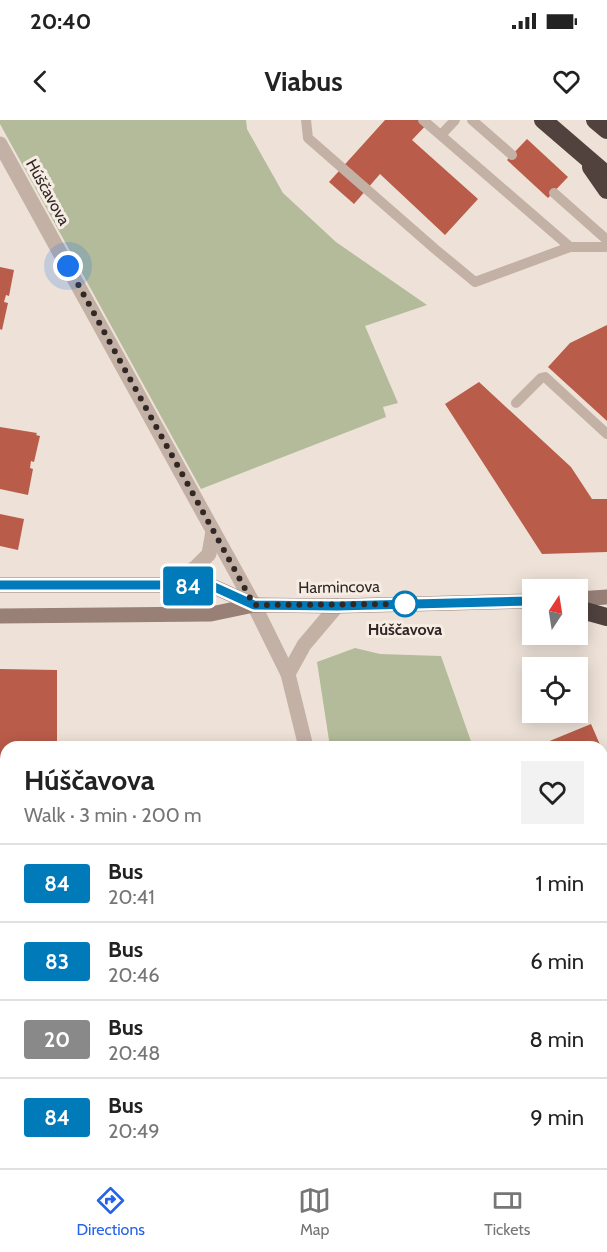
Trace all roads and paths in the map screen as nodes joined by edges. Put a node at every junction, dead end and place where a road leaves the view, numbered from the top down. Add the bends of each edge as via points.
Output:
1 (306, 120) edge
2 (423, 120) edge
3 (455, 120) edge
4 (472, 120) edge
5 (543, 120) edge
6 (595, 120) edge
7 (607, 130) edge
8 (441, 135) junction
9 (0, 144) edge
10 (512, 155) dead end
11 (584, 155) junction
12 (607, 175) edge
13 (607, 190) edge
14 (554, 193) dead end
15 (607, 240) edge
16 (570, 247) junction
17 (607, 247) edge
18 (516, 403) dead end
19 (607, 434) edge
20 (213, 531) junction
21 (0, 585) edge
22 (165, 586) junction
23 (607, 597) edge
24 (588, 598) edge
25 (522, 601) edge
26 (254, 605) junction
27 (337, 606) junction
28 (588, 612) edge
29 (0, 616) edge
30 (607, 617) edge
31 (288, 674) junction
32 (305, 741) edge

1 - 16 lane via 308,138 475,282
2 - 8 lane
3 - 8 lane
4 - 10 lane
5 - 11 highway
6 - 7 highway
8 - 16 lane
9 - 20 street, Húščavova
11 - 12 highway
11 - 13 highway
14 - 15 lane
16 - 17 lane
18 - 19 lane via 545,377
20 - 22 street via 209,554 195,568
20 - 26 street, Húščavova
21 - 22 street, Harmincova
22 - 26 street, Harmincova via 210,585
23 - 24 street
25 - 27 street, Harmincova
26 - 27 street, Harmincova
26 - 29 street, Harmincova via 211,614
26 - 31 street, Húščavova
27 - 31 street via 304,645
28 - 30 highway
31 - 32 street, Húščavova

